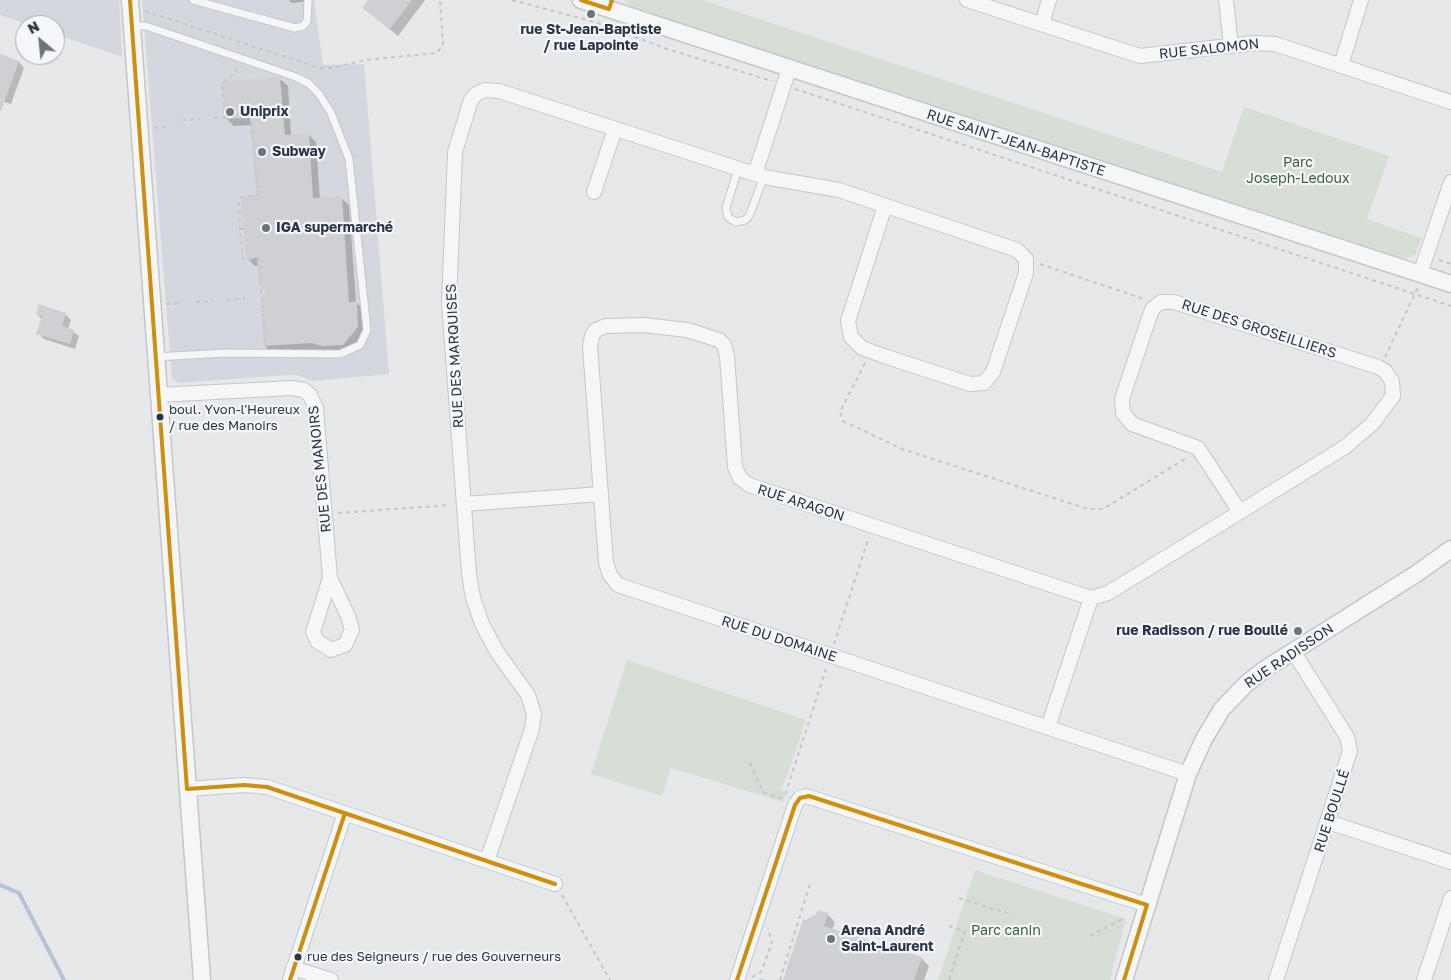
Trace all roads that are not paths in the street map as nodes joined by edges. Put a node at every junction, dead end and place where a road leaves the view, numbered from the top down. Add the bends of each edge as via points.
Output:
1 (193, 0) edge
2 (308, 0) edge
3 (581, 0) edge
4 (967, 0) edge
5 (1049, 0) edge
6 (1226, 0) edge
7 (1361, 0) edge
8 (611, 5) edge
9 (130, 12) edge
10 (1042, 24) junction
11 (1231, 46) junction
12 (1341, 65) junction
13 (789, 68) junction
14 (1451, 102) edge
15 (614, 128) junction
16 (738, 169) junction
17 (759, 175) junction
18 (1451, 182) edge
19 (594, 192) dead end
20 (885, 206) junction
21 (1420, 274) junction
22 (1451, 284) edge
23 (596, 330) joint
24 (155, 357) junction
25 (158, 395) junction
26 (601, 494) junction
27 (459, 504) junction
28 (1240, 512) junction
29 (1451, 549) edge
30 (330, 578) dead end
31 (1091, 598) junction
32 (1294, 651) junction
33 (1048, 727) junction
34 (1188, 774) junction
35 (187, 789) junction
36 (345, 813) junction
37 (1328, 822) junction
38 (487, 861) junction
39 (1451, 862) edge
40 (555, 884) road end
41 (1451, 898) edge
42 (1147, 905) junction
43 (292, 974) edge
44 (202, 980) edge
45 (331, 980) edge
46 (737, 980) edge
47 (1124, 980) edge
48 (1276, 980) edge
49 (1424, 980) edge

1 - 2 lane via 295,28 307,21
3 - 8 street, RUE SAINT-JEAN-BAPTISTE
4 - 10 street, RUE SALOMON
5 - 10 street
6 - 11 street
7 - 12 street
8 - 13 street, RUE SAINT-JEAN-BAPTISTE
9 - 24 street
9 - 24 lane via 146,26 296,77 319,94 331,113 349,159 367,330 360,345 340,354 225,353
10 - 11 street, RUE SALOMON via 1140,56
11 - 12 street, RUE SALOMON via 1263,42 1275,44
12 - 14 street, RUE SALOMON
13 - 17 street
13 - 21 street, RUE SAINT-JEAN-BAPTISTE
15 - 16 street, RUE DES MARQUISES
15 - 19 street
15 - 27 street, RUE DES MARQUISES via 492,89 479,92 470,103 455,152 449,304
16 - 17 street, RUE DES MARQUISES
16 - 17 lane via 726,208 728,217 736,222 750,216
17 - 20 street, RUE DES MARQUISES via 836,189
18 - 21 street
20 - 20 street, RUE DES MARQUISES via 848,321 849,333 862,348 871,352 970,384 984,383 993,372 1026,273 1026,260 1014,248
21 - 22 street, RUE SAINT-JEAN-BAPTISTE
23 - 26 street, RUE DU DOMAINE via 590,346
23 - 31 street, RUE ARAGON via 609,326 657,325 719,340 728,356 735,463 740,478 753,487
24 - 25 street
25 - 30 street, RUE DES MANOIRS via 292,388 310,395 316,408
25 - 35 street
26 - 27 street
26 - 33 street, RUE DU DOMAINE via 606,567 612,579 622,587
27 - 38 street, RUE DES MARQUISES via 468,574 477,612 497,652 528,695 534,714
28 - 28 street, RUE DES GROSEILLIERS via 1345,446 1372,424 1392,400 1394,392 1390,377 1380,368 1174,302 1158,304 1150,315 1122,400 1123,413 1132,424 1192,444 1200,450
28 - 31 street via 1108,593
29 - 32 street, RUE RADISSON
31 - 33 street
32 - 34 street, RUE RADISSON via 1255,676 1230,700 1209,729
32 - 37 street, RUE BOULLÉ via 1350,746
33 - 34 street, RUE DU DOMAINE
34 - 42 street, RUE RADISSON
35 - 36 street via 260,786
35 - 44 street
36 - 38 street
36 - 43 street
37 - 39 street
37 - 48 street, RUE BOULLÉ
38 - 40 street
41 - 49 street
42 - 46 street via 812,796 803,797 794,805
42 - 47 street, RUE RADISSON
43 - 45 street

